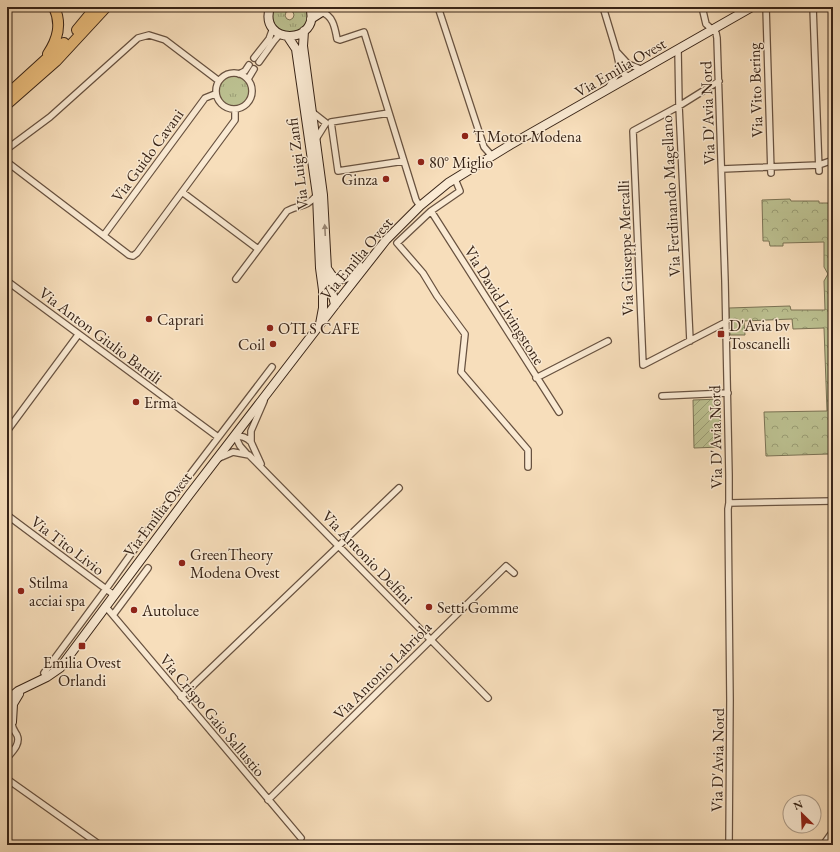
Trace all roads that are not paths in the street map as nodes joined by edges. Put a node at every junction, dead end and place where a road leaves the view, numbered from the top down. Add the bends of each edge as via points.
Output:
1 (54, 7) edge
2 (96, 7) edge
3 (106, 7) edge
4 (111, 7) edge
5 (270, 7) edge
6 (310, 7) edge
7 (438, 7) edge
8 (603, 7) edge
9 (702, 7) edge
10 (752, 7) edge
11 (766, 7) edge
12 (813, 7) edge
13 (324, 10) edge
14 (311, 19) junction
15 (93, 22) junction
16 (273, 28) junction
17 (712, 30) junction
18 (304, 31) junction
19 (284, 36) junction
20 (616, 50) junction
21 (678, 50) junction
22 (628, 64) junction
23 (620, 68) junction
24 (643, 70) junction
25 (31, 74) junction
26 (239, 74) junction
27 (630, 77) junction
28 (248, 79) junction
29 (219, 81) junction
30 (719, 81) junction
31 (607, 90) junction
32 (215, 94) junction
33 (7, 95) edge
34 (7, 104) edge
35 (679, 106) junction
36 (235, 109) junction
37 (312, 112) junction
38 (389, 113) junction
39 (329, 122) junction
40 (316, 139) junction
41 (7, 149) edge
42 (492, 156) junction
43 (833, 160) edge
44 (404, 161) junction
45 (7, 162) edge
46 (819, 168) junction
47 (722, 169) junction
48 (771, 170) junction
49 (455, 179) junction
50 (182, 192) junction
51 (317, 195) junction
52 (305, 206) junction
53 (420, 206) junction
54 (431, 211) junction
55 (317, 214) junction
56 (104, 235) junction
57 (386, 240) junction
58 (258, 249) junction
59 (328, 269) junction
60 (236, 279) dead end
61 (7, 281) edge
62 (323, 290) junction
63 (335, 305) junction
64 (726, 322) junction
65 (320, 325) junction
66 (78, 335) junction
67 (690, 340) junction
68 (608, 341) dead end
69 (272, 367) dead end
70 (536, 378) junction
71 (728, 393) junction
72 (266, 396) junction
73 (662, 396) dead end
74 (559, 412) dead end
75 (7, 431) edge
76 (235, 436) junction
77 (218, 437) junction
78 (251, 442) junction
79 (248, 455) junction
80 (217, 459) junction
81 (528, 467) dead end
82 (263, 468) junction
83 (180, 488) junction
84 (399, 488) dead end
85 (189, 495) junction
86 (833, 501) edge
87 (729, 503) junction
88 (7, 515) edge
89 (339, 546) junction
90 (148, 568) dead end
91 (514, 573) dead end
92 (106, 589) junction
93 (114, 595) junction
94 (106, 607) junction
95 (113, 615) junction
96 (431, 640) junction
97 (44, 673) dead end
98 (29, 686) junction
99 (181, 697) junction
100 (488, 698) dead end
101 (7, 700) edge
102 (7, 706) edge
103 (13, 712) junction
104 (10, 727) edge
105 (7, 758) edge
106 (7, 779) edge
107 (268, 800) junction
108 (833, 831) edge
109 (301, 838) dead end
110 (100, 845) edge
111 (729, 845) edge
112 (823, 845) edge

1 - 25 highway via 58,22 57,38 48,54
2 - 25 highway via 70,37
3 - 15 highway
4 - 15 highway
5 - 16 main road via 268,18
6 - 14 main road
7 - 42 street via 484,147
8 - 20 street
9 - 17 street, Via D'Avia Nord via 706,24
10 - 17 main road, Via Emilia Ovest
11 - 48 street, Via Vito Bering
12 - 46 street
13 - 14 main road
13 - 38 street via 331,18 337,39 364,32
14 - 18 main road
15 - 34 highway via 56,61
16 - 19 main road
16 - 19 street via 256,60 274,41
17 - 21 main road, Via Emilia Ovest
17 - 30 street, Via D'Avia Nord via 717,38
18 - 19 main road via 298,35
18 - 37 main road, Via Luigi Zanfi via 303,46
19 - 51 main road, Via Luigi Zanfi via 296,49
20 - 22 street
20 - 23 street
21 - 24 main road, Via Emilia Ovest
21 - 35 street, Via Ferdinando Magellano
22 - 24 street
22 - 27 street
23 - 27 street
23 - 31 street
24 - 27 main road, Via Emilia Ovest
25 - 33 highway
26 - 28 street
26 - 28 street via 251,67
26 - 29 street via 227,74
27 - 31 main road, Via Emilia Ovest
28 - 36 street via 252,88 250,100 244,106
29 - 32 street
29 - 41 street via 165,40 149,35 138,38 50,117
30 - 35 street
30 - 47 street, Via D'Avia Nord
31 - 42 main road, Via Emilia Ovest
32 - 36 street via 224,106
32 - 56 street, Via Guido Cavani via 205,98
35 - 67 street, Via Ferdinando Magellano
35 - 67 street, Via Giuseppe Mercalli via 633,131 643,365
36 - 50 street via 235,120
37 - 39 street
37 - 40 main road, Via Luigi Zanfi
38 - 39 street
38 - 44 street
39 - 40 street
39 - 44 street via 338,171
59 -> 40 main road, Via Luigi Zanfi
42 - 49 main road, Via Emilia Ovest
43 - 46 street
44 - 53 street
45 - 56 street
46 - 48 street
47 - 48 street
47 - 64 street, Via D'Avia Nord
49 - 53 main road, Via Emilia Ovest
49 - 54 street via 460,191
50 - 56 street via 133,256
50 - 58 street
51 - 52 street
51 - 55 main road, Via Luigi Zanfi
52 - 55 street
52 - 58 street via 287,211
53 - 57 main road, Via Emilia Ovest
54 - 70 street, Via David Livingstone
54 - 81 street via 398,243 423,273 465,334 461,372 528,450
55 - 62 main road, Via Luigi Zanfi
57 - 59 main road via 378,244 352,275 340,280 330,274
57 - 63 main road, Via Emilia Ovest
58 - 60 street
59 - 63 main road, Via Luigi Zanfi
61 - 66 street, Via Anton Giulio Barrili
62 - 63 main road
62 - 65 main road, Via Luigi Zanfi
63 - 65 main road, Via Emilia Ovest
64 - 67 street
64 - 71 street, Via D'Avia Nord
65 - 72 main road, Via Emilia Ovest
66 - 75 street
66 - 77 street, Via Anton Giulio Barrili
68 - 70 street
69 - 77 street, Via Emilia Ovest
70 - 74 street, Via David Livingstone
71 - 73 street
71 - 87 street, Via D'Avia Nord
72 - 76 main road, Via Emilia Ovest
72 - 78 street via 251,431
76 - 78 street via 248,438
76 - 79 street
76 - 80 main road, Via Emilia Ovest
77 - 83 street, Via Emilia Ovest
78 - 82 street
79 - 80 street via 233,452
79 - 82 street
80 - 85 main road, Via Emilia Ovest
82 - 89 street, Via Antonio Delfini
83 - 85 street
83 - 92 street, Via Emilia Ovest
84 - 89 street
85 - 93 main road, Via Emilia Ovest
86 - 87 street
87 - 111 street, Via D'Avia Nord
88 - 92 street, Via Tito Livio
89 - 96 street, Via Antonio Delfini
89 - 99 street
90 - 95 street, Via Emilia Ovest
91 - 96 street, Via Antonio Labriola via 506,566
92 - 93 street, Via Tito Livio
92 - 97 street, Via Emilia Ovest
93 - 94 main road, Via Emilia Ovest
94 - 95 street, Via Crispo Gaio Sallustio
94 - 98 main road, Via Emilia Ovest via 60,668
95 - 99 street, Via Crispo Gaio Sallustio
96 - 100 street, Via Antonio Delfini
96 - 107 street, Via Antonio Labriola
98 - 101 main road, Via Emilia Ovest
98 - 103 main road, Via Emilia Ovest via 20,692
99 - 107 street, Via Crispo Gaio Sallustio
102 - 103 main road
103 - 104 main road, Via Emilia Ovest
104 - 105 street via 17,735 17,742
106 - 110 street
107 - 109 street, Via Crispo Gaio Sallustio
108 - 112 street

